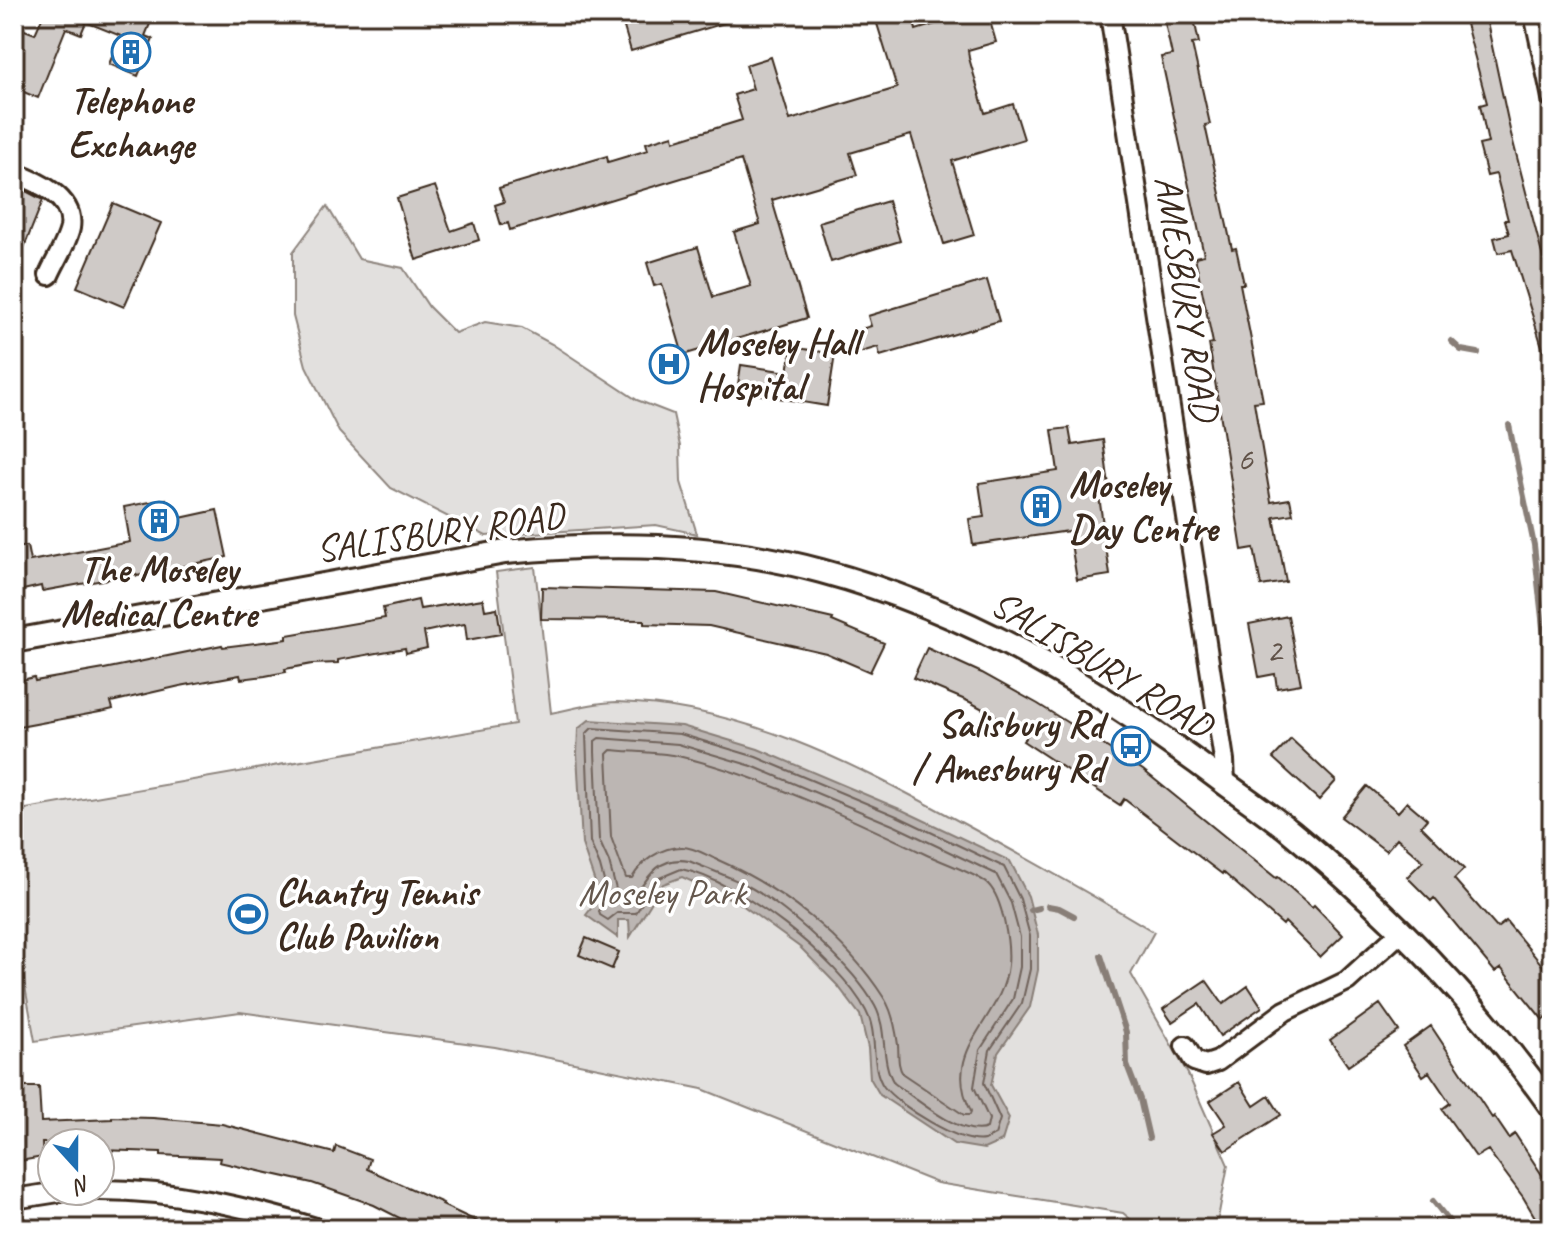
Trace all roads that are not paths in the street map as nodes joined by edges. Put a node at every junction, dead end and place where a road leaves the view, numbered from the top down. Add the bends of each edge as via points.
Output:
1 (1110, 14) edge
2 (1534, 14) edge
3 (1552, 98) edge
4 (14, 173) edge
5 (49, 275) dead end
6 (14, 641) edge
7 (1225, 783) junction
8 (1402, 931) junction
9 (1185, 1046) dead end
10 (1552, 1108) edge
11 (116, 1190) edge
12 (36, 1196) edge
13 (14, 1199) edge
14 (319, 1229) edge

1 - 7 street, AMESBURY ROAD
2 - 3 street
4 - 5 street via 59,197 69,216 70,228
6 - 7 main road, SALISBURY ROAD via 505,552 568,546 709,551 819,570 987,632 1117,705
7 - 8 main road, SALISBURY ROAD via 1290,831
8 - 9 street via 1347,981 1285,1011 1218,1061 1194,1061
8 - 10 main road, SALISBURY ROAD
11 - 14 street via 218,1202
12 - 13 street

